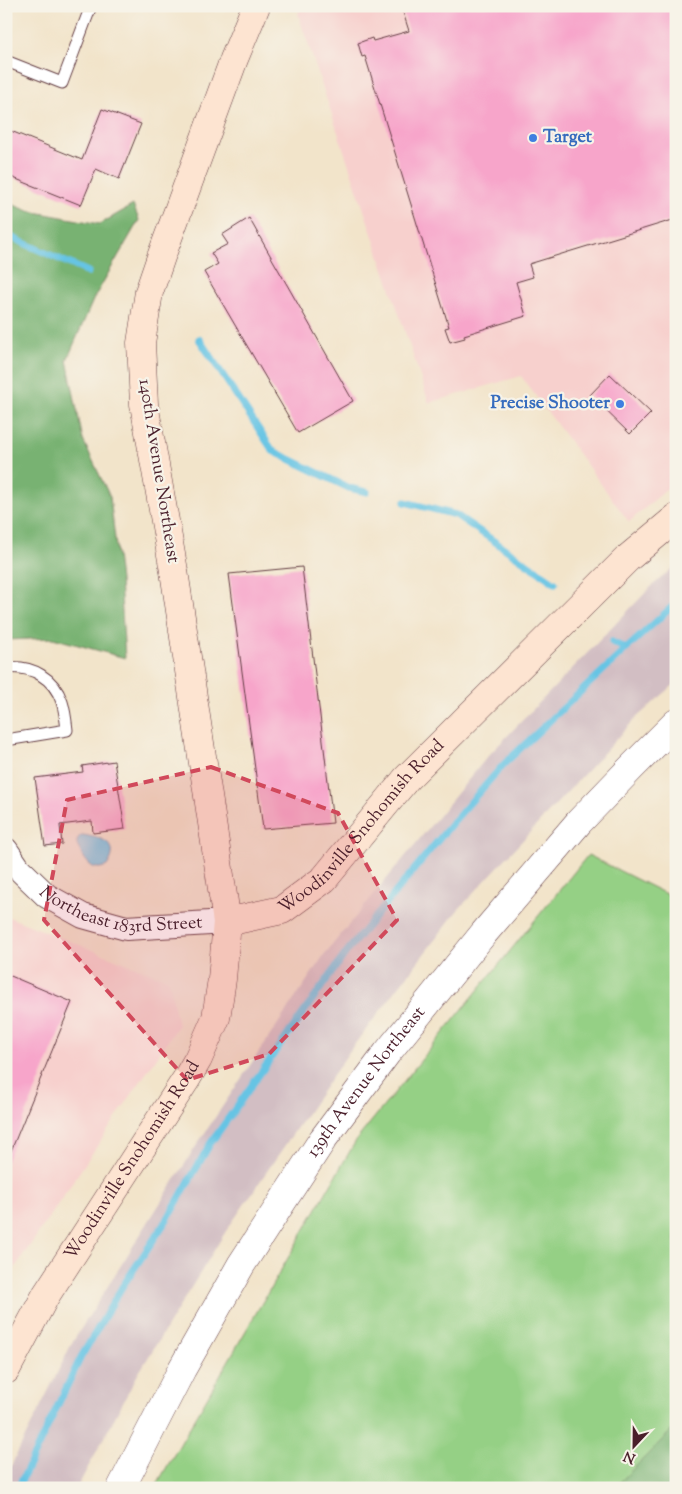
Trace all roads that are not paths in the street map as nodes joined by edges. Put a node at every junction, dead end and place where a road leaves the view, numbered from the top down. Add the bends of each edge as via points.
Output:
1 (91, 6) edge
2 (256, 6) edge
3 (6, 61) edge
4 (676, 518) edge
5 (6, 668) edge
6 (676, 723) edge
7 (6, 740) edge
8 (6, 850) edge
9 (227, 922) junction
10 (6, 1370) edge
11 (121, 1488) edge

1 - 3 lane via 62,83
2 - 9 main road, 140th Avenue Northeast via 149,292 141,343 144,404 174,571
4 - 9 main road, Woodinville Snohomish Road via 628,558 407,778 324,879 282,910
5 - 7 lane via 33,670 51,682 62,702 67,730
6 - 11 street, 139th Avenue Northeast via 579,822 387,1053 323,1139 241,1265 182,1369
8 - 9 street, Northeast 183rd Street via 19,869 47,896 83,916 126,928
9 - 10 main road, Woodinville Snohomish Road via 216,1018 198,1059 46,1295

